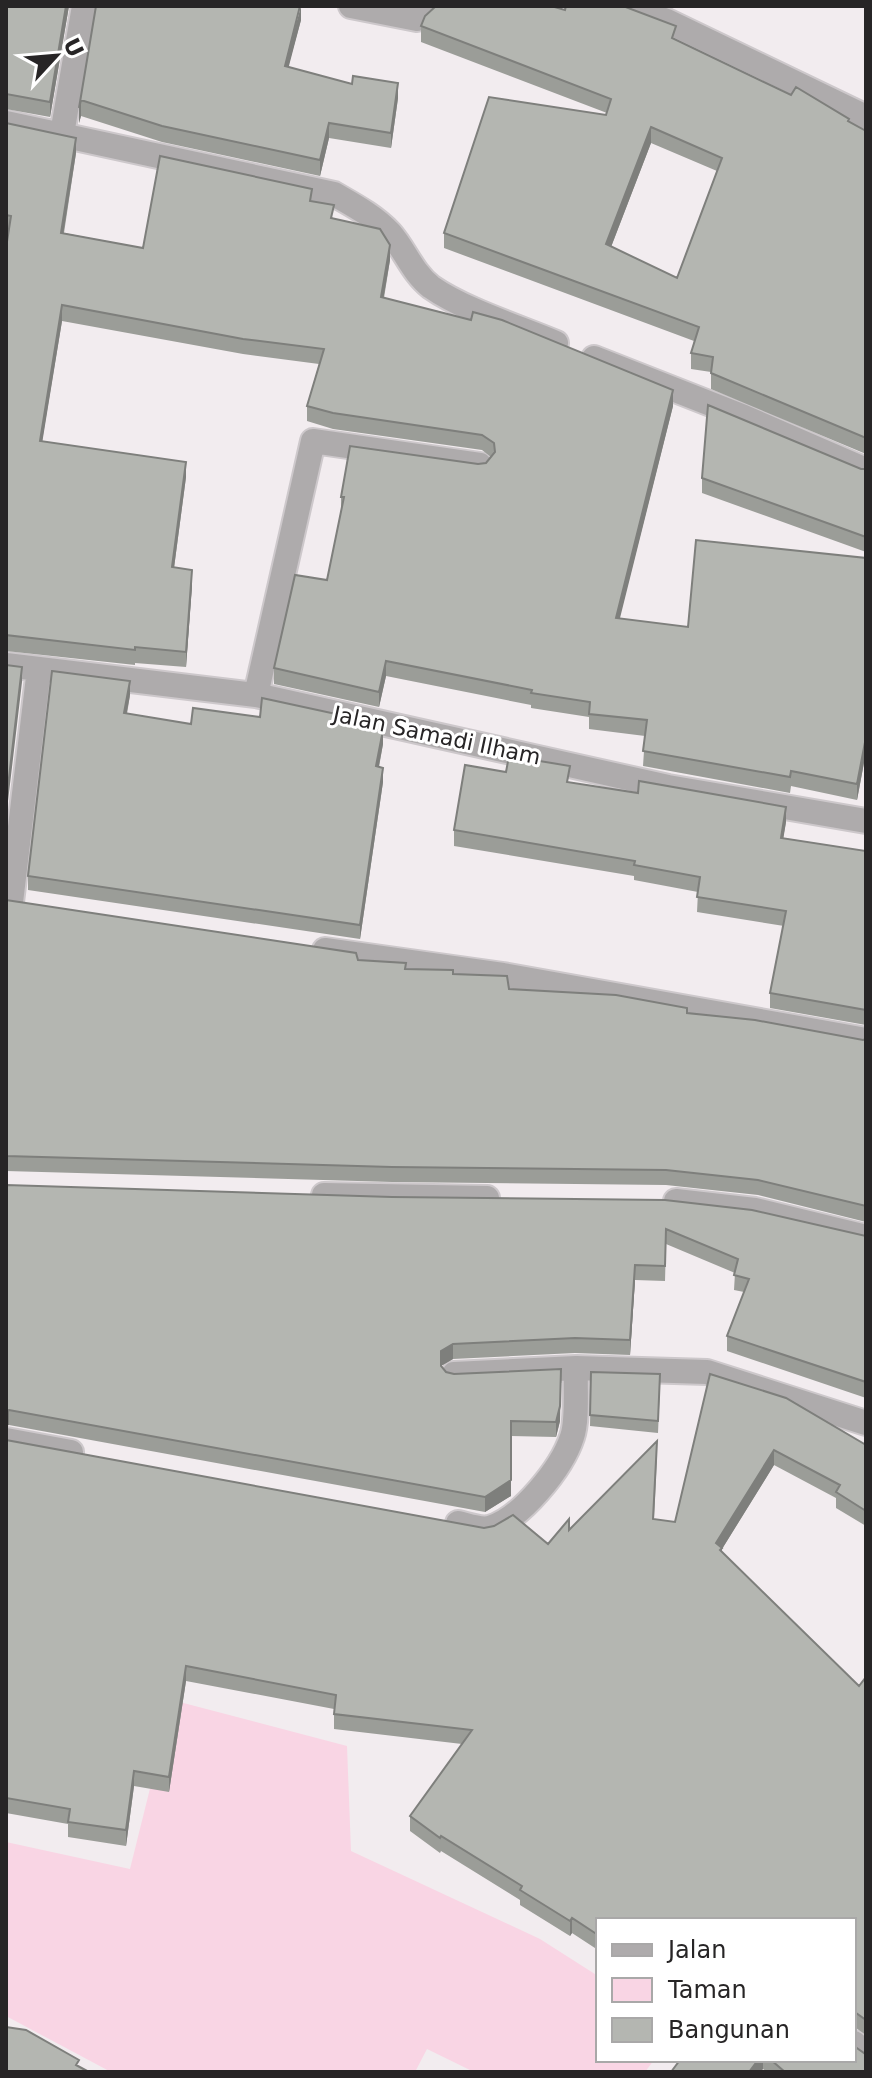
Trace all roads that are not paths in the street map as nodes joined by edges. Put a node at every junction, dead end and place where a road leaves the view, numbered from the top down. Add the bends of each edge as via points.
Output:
1 (84, 6) edge
2 (351, 6) edge
3 (426, 6) edge
4 (625, 6) edge
5 (671, 14) edge
6 (866, 117) edge
7 (6, 123) edge
8 (62, 134) junction
9 (480, 465) edge
10 (866, 470) edge
11 (6, 665) edge
12 (39, 669) junction
13 (256, 695) junction
14 (866, 821) edge
15 (15, 903) edge
16 (304, 947) edge
17 (866, 1040) edge
18 (301, 1194) edge
19 (514, 1198) edge
20 (650, 1200) edge
21 (866, 1237) edge
22 (576, 1368) junction
23 (454, 1374) edge
24 (866, 1423) edge
25 (6, 1440) edge
26 (94, 1457) edge
27 (441, 1520) edge

1 - 8 street
2 - 3 street via 417,19
4 - 5 street
5 - 6 street
7 - 8 street
8 - 10 street via 334,194 391,234 429,285 449,297
9 - 13 street via 313,441
11 - 12 street, Jalan Samadi Ilham
12 - 13 street, Jalan Samadi Ilham
12 - 15 street
13 - 14 street, Jalan Samadi Ilham via 668,787
16 - 17 street via 503,975
18 - 19 street
20 - 21 street via 755,1210
22 - 23 street
22 - 24 street via 707,1372
22 - 27 street via 573,1436 535,1495 513,1516 487,1528
25 - 26 street

